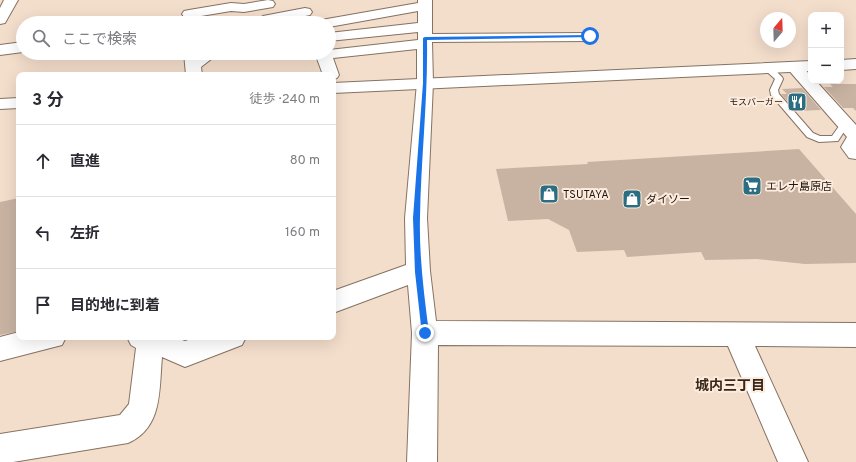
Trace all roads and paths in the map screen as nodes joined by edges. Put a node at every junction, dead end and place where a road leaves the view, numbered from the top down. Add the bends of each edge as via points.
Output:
1 (11, 0) edge
2 (186, 0) edge
3 (425, 3) edge
4 (268, 4) dead end
5 (305, 12) dead end
6 (189, 16) edge
7 (200, 16) edge
8 (284, 16) edge
9 (0, 20) edge
10 (336, 21) edge
11 (425, 36) junction
12 (590, 36) dead end
13 (336, 38) edge
14 (16, 48) edge
15 (0, 50) edge
16 (336, 53) edge
17 (325, 60) edge
18 (856, 64) edge
19 (844, 65) edge
20 (808, 66) edge
21 (794, 67) junction
22 (768, 68) junction
23 (330, 72) edge
24 (425, 83) junction
25 (336, 87) edge
26 (16, 103) edge
27 (0, 104) edge
28 (852, 132) edge
29 (856, 153) edge
30 (418, 272) junction
31 (336, 301) edge
32 (425, 333) junction
33 (736, 334) junction
34 (856, 336) edge
35 (39, 340) edge
36 (145, 340) edge
37 (148, 340) edge
38 (225, 340) edge
39 (0, 349) edge
40 (0, 449) edge
41 (422, 462) edge
42 (793, 462) edge

1 - 9 street
2 - 6 street
3 - 10 street
3 - 11 street
4 - 7 street via 244,8 231,7
5 - 8 street
11 - 12 street
11 - 13 street
11 - 16 street
11 - 24 street
14 - 15 street
17 - 23 street
18 - 19 street
20 - 21 street
21 - 22 street
21 - 28 street
22 - 24 street
22 - 28 lane via 779,79 774,90 775,95 810,136 835,139
24 - 25 street
24 - 30 street via 416,218
26 - 27 street
28 - 29 street via 850,147
30 - 31 street
30 - 32 street
32 - 33 street
32 - 41 street
33 - 34 street
33 - 42 street
35 - 39 street
36 - 40 street via 143,410 128,428
37 - 38 street via 185,354

